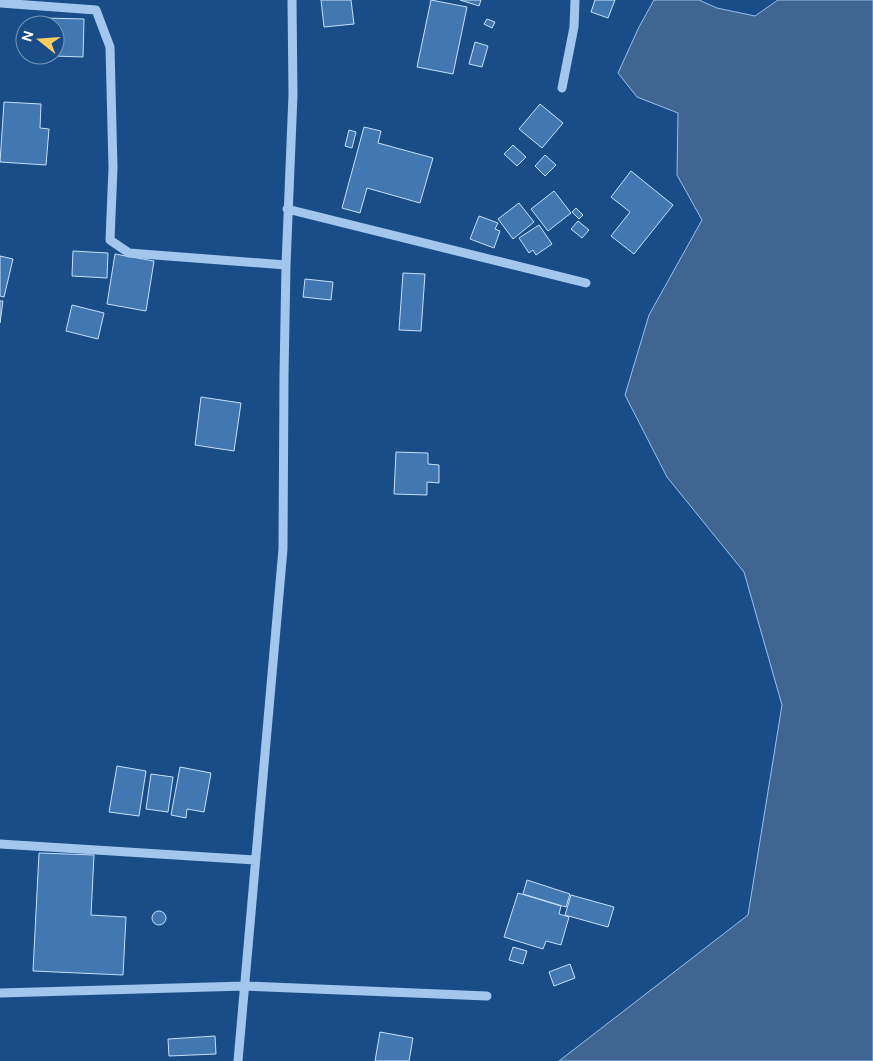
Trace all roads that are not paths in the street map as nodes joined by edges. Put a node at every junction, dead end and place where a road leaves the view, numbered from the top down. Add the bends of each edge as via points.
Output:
1 (292, 0) edge
2 (575, 0) edge
3 (0, 3) edge
4 (562, 88) dead end
5 (287, 209) junction
6 (286, 265) junction
7 (586, 283) dead end
8 (0, 844) edge
9 (256, 860) junction
10 (245, 986) junction
11 (0, 993) edge
12 (487, 996) dead end
13 (238, 1061) edge

1 - 5 street via 293,95
2 - 4 street via 574,28
3 - 6 street via 96,10 110,47 113,168 110,240 129,252
5 - 6 street
5 - 7 street
6 - 9 street via 283,549
8 - 9 street
9 - 10 street
10 - 11 street
10 - 12 street
10 - 13 street

